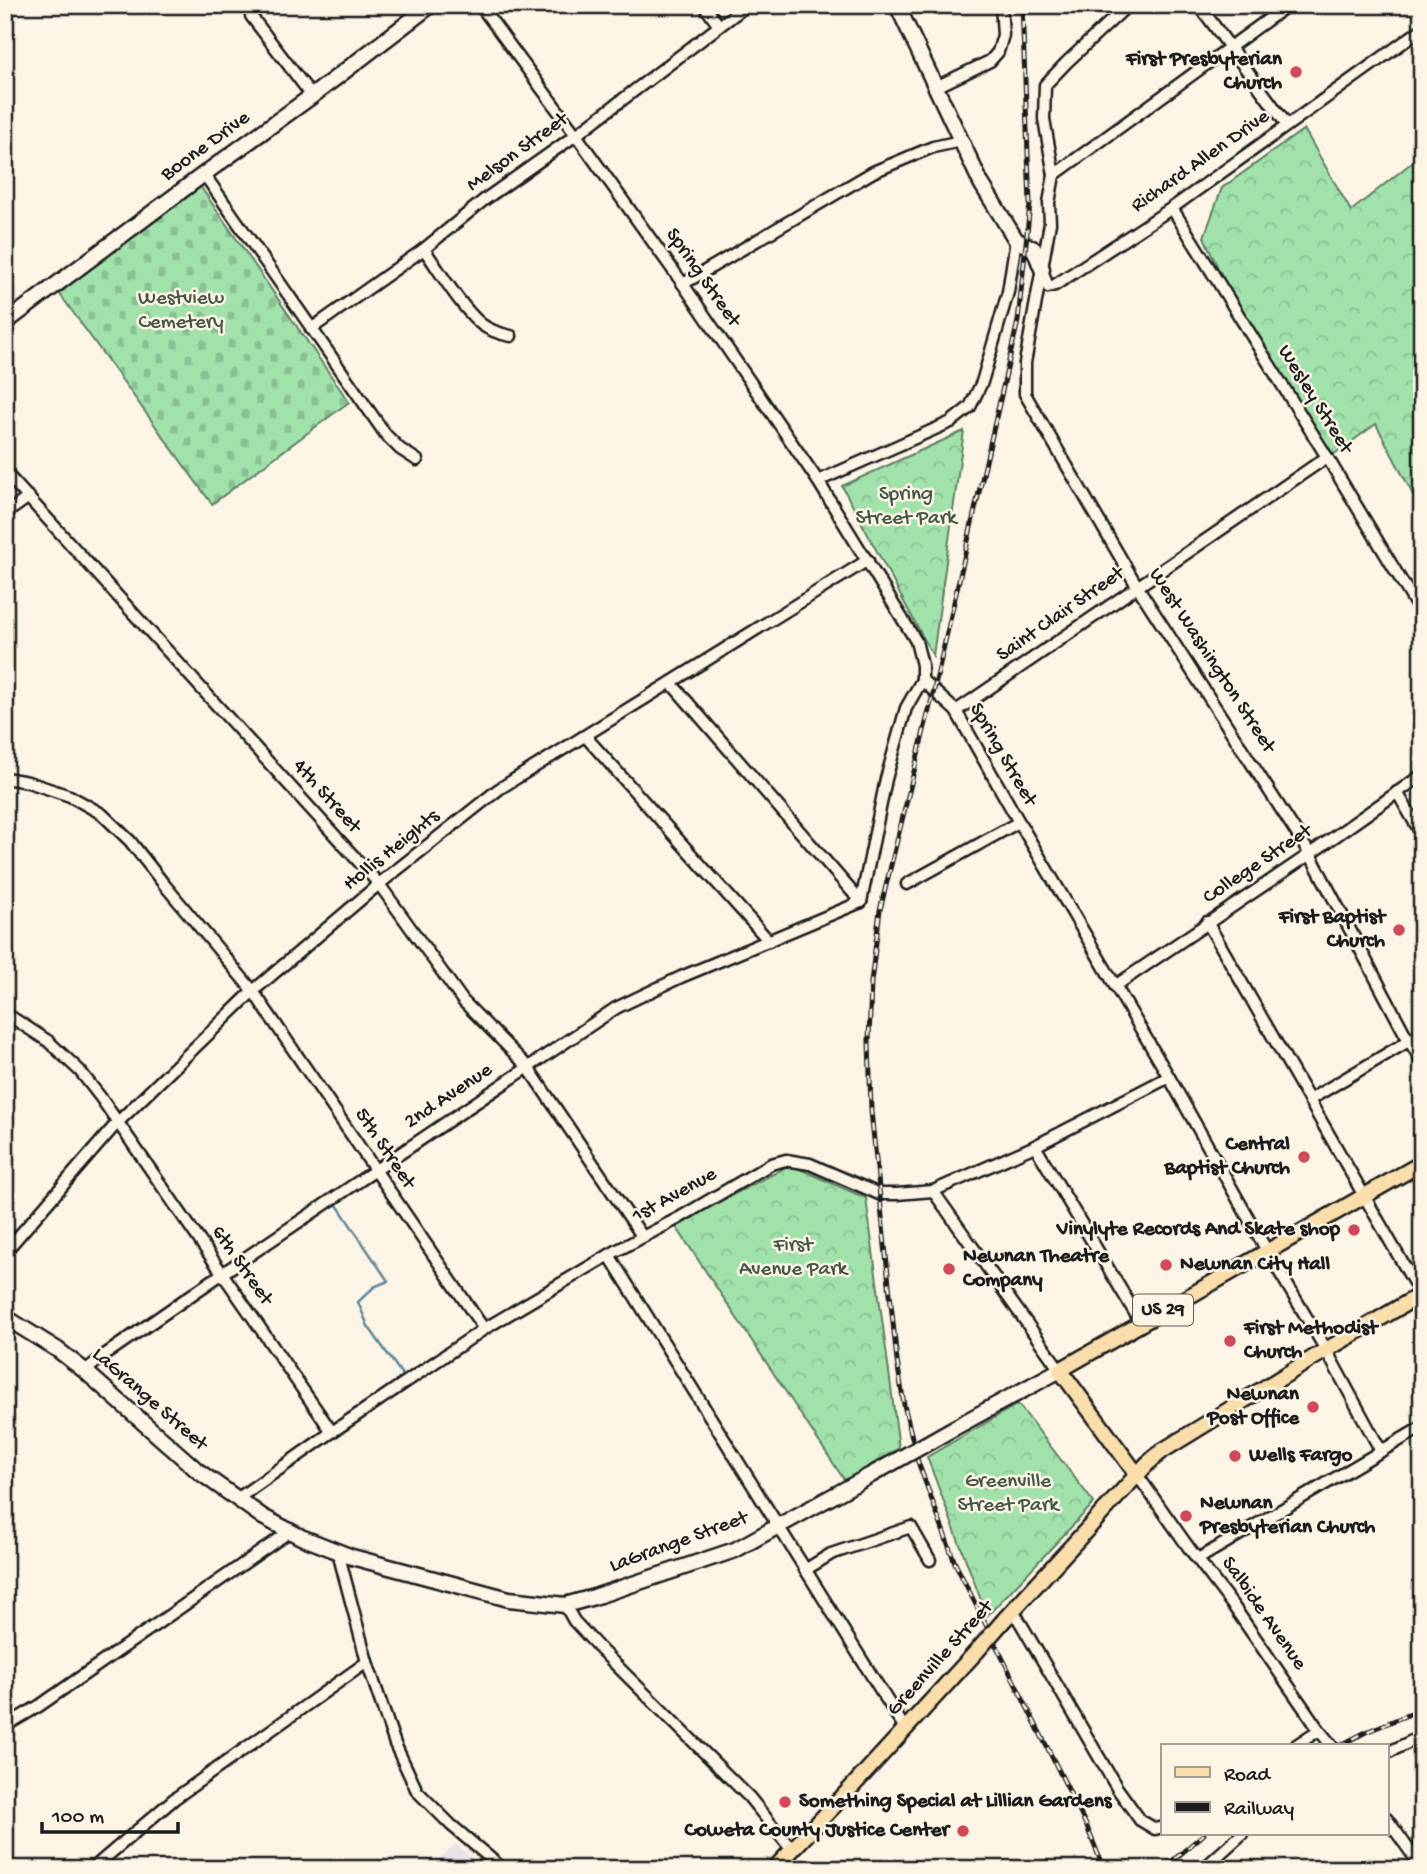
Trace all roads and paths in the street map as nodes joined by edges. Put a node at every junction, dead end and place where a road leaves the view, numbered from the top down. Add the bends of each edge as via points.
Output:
1 (431, 5) edge
2 (480, 5) edge
3 (704, 5) edge
4 (747, 5) edge
5 (1001, 5) edge
6 (1128, 5) edge
7 (1199, 5) edge
8 (1288, 5) edge
9 (900, 7) edge
10 (412, 10) edge
11 (251, 16) dead end
12 (719, 26) junction
13 (1422, 29) edge
14 (1231, 48) junction
15 (936, 87) junction
16 (312, 96) junction
17 (1287, 125) junction
18 (576, 135) junction
19 (961, 141) junction
20 (204, 174) junction
21 (1054, 175) junction
22 (1172, 208) junction
23 (1016, 240) junction
24 (424, 249) junction
25 (1042, 268) junction
26 (682, 284) junction
27 (5, 323) edge
28 (311, 329) junction
29 (511, 336) dead end
30 (1327, 457) junction
31 (416, 460) dead end
32 (5, 472) edge
33 (818, 481) junction
34 (29, 497) junction
35 (5, 514) edge
36 (868, 560) junction
37 (1137, 586) junction
38 (1422, 615) edge
39 (922, 680) junction
40 (671, 683) junction
41 (956, 711) junction
42 (586, 737) junction
43 (1422, 775) edge
44 (5, 778) edge
45 (1396, 792) junction
46 (1019, 822) junction
47 (1422, 835) edge
48 (1310, 854) junction
49 (379, 884) junction
50 (907, 884) dead end
51 (862, 902) junction
52 (1207, 922) junction
53 (769, 941) junction
54 (1115, 986) junction
55 (253, 991) junction
56 (5, 1013) edge
57 (1422, 1033) edge
58 (1409, 1040) junction
59 (1422, 1062) edge
60 (527, 1066) junction
61 (1169, 1077) junction
62 (1309, 1100) junction
63 (117, 1123) junction
64 (1035, 1146) junction
65 (1422, 1163) edge
66 (376, 1170) junction
67 (933, 1191) junction
68 (1366, 1196) junction
69 (642, 1236) junction
70 (1267, 1251) junction
71 (5, 1252) edge
72 (609, 1255) junction
73 (223, 1273) junction
74 (1421, 1295) edge
75 (5, 1317) edge
76 (1141, 1323) junction
77 (484, 1329) junction
78 (1326, 1350) junction
79 (1060, 1370) junction
80 (85, 1371) junction
81 (1422, 1427) edge
82 (332, 1432) junction
83 (1162, 1451) junction
84 (1381, 1451) junction
85 (1127, 1461) junction
86 (1138, 1476) junction
87 (237, 1499) junction
88 (778, 1527) junction
89 (289, 1532) junction
90 (342, 1554) junction
91 (1198, 1559) junction
92 (930, 1560) dead end
93 (805, 1570) junction
94 (565, 1605) junction
95 (1009, 1615) junction
96 (367, 1662) junction
97 (5, 1726) edge
98 (905, 1729) junction
99 (1321, 1734) junction
100 (1422, 1736) edge
101 (1299, 1744) edge
102 (1330, 1744) edge
103 (1388, 1753) edge
104 (1388, 1820) edge
105 (1161, 1827) edge
106 (1240, 1836) edge
107 (792, 1850) junction
108 (1422, 1868) edge
109 (92, 1869) edge
110 (503, 1869) edge
111 (774, 1869) edge
112 (1203, 1869) edge

1 - 10 street, Boone Drive
2 - 18 street, Spring Street
3 - 12 street
4 - 12 street, Melson Street
5 - 15 street via 1003,34 998,52 990,61
6 - 21 street, West Washington Street via 1045,85 1044,119
7 - 14 street
8 - 14 street
9 - 15 street
10 - 16 street, Boone Drive
11 - 16 street
12 - 18 street, Melson Street
13 - 17 street, Richard Allen Drive
14 - 17 street
14 - 21 street
15 - 19 street
16 - 20 street, Boone Drive
17 - 22 street, Richard Allen Drive
18 - 24 street, Melson Street
18 - 26 street, Spring Street
19 - 23 street
19 - 26 street via 933,147 873,172
20 - 27 street, Boone Drive
20 - 28 street
21 - 25 street, West Washington Street
22 - 25 street, Richard Allen Drive via 1055,285 1048,287
22 - 30 street, Wesley Street
23 - 25 street via 1034,249
23 - 33 street via 1008,292 982,382 970,407 951,422
24 - 28 street, Melson Street
24 - 29 street via 481,324
25 - 37 street, West Washington Street via 1025,394
26 - 33 street, Spring Street
28 - 31 street via 386,435
30 - 37 street, Saint Clair Street
30 - 38 street, Wesley Street
32 - 34 street, 4th Street
33 - 36 street, Spring Street
34 - 35 street
34 - 49 street, 4th Street
36 - 39 street, Spring Street via 916,641
36 - 40 street, Hollis Heights
37 - 41 street, Saint Clair Street
37 - 48 street, West Washington Street
39 - 41 street, Spring Street
39 - 51 street via 906,708 886,779
40 - 42 street, Hollis Heights
40 - 51 street
41 - 46 street, Spring Street
42 - 49 street, Hollis Heights via 499,789
42 - 53 street
43 - 45 street, College Street
44 - 55 street, 5th Street via 70,796 102,814 130,841
45 - 47 street
45 - 48 street, College Street
46 - 50 street
46 - 54 street, Spring Street
48 - 52 street, College Street
48 - 58 street, West Washington Street
49 - 55 street, Hollis Heights
49 - 60 street, 4th Street via 463,1001
51 - 53 street, 2nd Avenue
52 - 54 street, College Street
52 - 62 street
53 - 60 street, 2nd Avenue via 616,1008
54 - 61 street, Spring Street
55 - 63 street, Hollis Heights
55 - 66 street, 5th Street
56 - 63 street, 6th Street via 48,1041 80,1072
57 - 58 street
58 - 59 street, West Washington Street
58 - 62 street
60 - 66 street, 2nd Avenue
60 - 69 street, 4th Street
61 - 64 street, 1st Avenue
61 - 70 street, Spring Street
62 - 68 street
63 - 71 street, Hollis Heights
63 - 73 street, 6th Street
64 - 67 street, 1st Avenue
64 - 76 street
65 - 68 main road, US 29
66 - 73 street, 2nd Avenue
66 - 77 street, 5th Street
67 - 69 street, 1st Avenue via 879,1194 810,1164 786,1160
67 - 79 street
68 - 70 main road, LaGrange Street / US 29
68 - 74 street
69 - 72 street, 1st Avenue
70 - 76 main road, LaGrange Street / US 29
70 - 78 street, Spring Street
72 - 77 street, 1st Avenue
72 - 88 street
73 - 80 street, 2nd Avenue
73 - 82 street, 6th Street
74 - 78 main road
75 - 80 street, LaGrange Street
76 - 79 main road, LaGrange Street / US 29
77 - 82 street, 1st Avenue
78 - 83 main road
78 - 84 street, Spring Street
79 - 85 main road, Salbide Avenue
79 - 88 street, LaGrange Street, bridge
80 - 87 street, LaGrange Street via 198,1471
81 - 84 street
82 - 87 street, 1st Avenue
83 - 85 main road
83 - 86 main road, Greenville Street
84 - 91 street
85 - 86 main road, Salbide Avenue
86 - 91 street, Salbide Avenue
86 - 95 main road, Greenville Street
87 - 89 street, LaGrange Street
88 - 93 street
88 - 94 street, LaGrange Street via 735,1550
89 - 90 street, LaGrange Street
89 - 97 street
90 - 94 street, LaGrange Street via 509,1600
90 - 96 street
91 - 99 street, Salbide Avenue
92 - 93 street via 911,1527 831,1554
93 - 98 street
94 - 107 street via 601,1650 749,1797
95 - 98 main road, Greenville Street, bridge
95 - 105 street via 1117,1788 1140,1820 1155,1829
96 - 109 street via 174,1799
96 - 110 street via 395,1744 417,1791
98 - 107 main road, Greenville Street
99 - 101 street
99 - 102 street, Salbide Avenue
100 - 103 street
104 - 108 street
106 - 112 street
107 - 111 main road, Greenville Street

